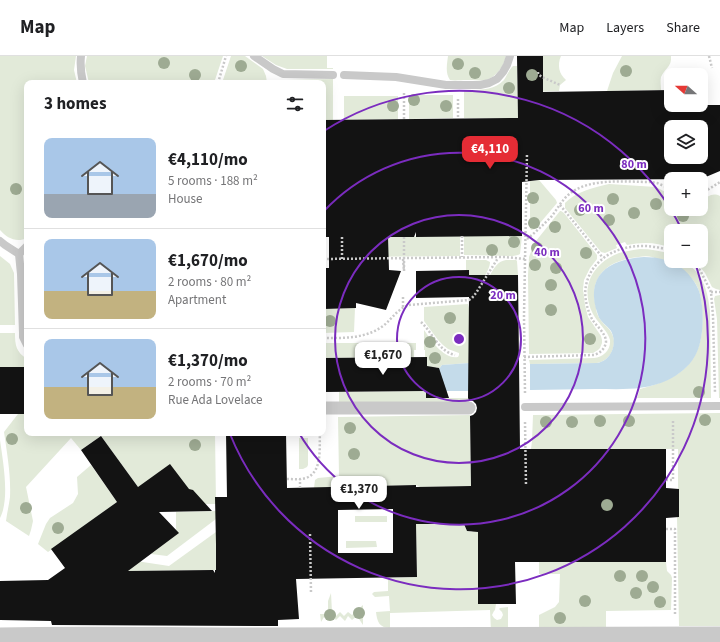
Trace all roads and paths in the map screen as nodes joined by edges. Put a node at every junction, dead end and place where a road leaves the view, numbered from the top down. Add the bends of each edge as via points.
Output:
1 (81, 56) edge
2 (226, 56) edge
3 (254, 56) edge
4 (510, 56) edge
5 (709, 56) edge
6 (712, 68) dead end
7 (538, 72) dead end
8 (333, 75) dead end
9 (344, 75) dead end
10 (82, 80) edge
11 (219, 80) edge
12 (458, 85) junction
13 (560, 85) dead end
14 (404, 89) dead end
15 (458, 118) dead end
16 (404, 119) dead end
17 (527, 153) dead end
18 (720, 182) edge
19 (664, 187) edge
20 (708, 190) edge
21 (560, 205) junction
22 (462, 236) dead end
23 (342, 237) dead end
24 (404, 237) dead end
25 (526, 239) junction
26 (0, 241) edge
27 (24, 249) edge
28 (664, 249) edge
29 (19, 254) junction
30 (462, 258) junction
31 (498, 258) junction
32 (603, 258) junction
33 (326, 259) edge
34 (342, 259) junction
35 (403, 259) junction
36 (525, 259) junction
37 (698, 268) edge
38 (711, 292) junction
39 (720, 292) edge
40 (404, 297) dead end
41 (403, 307) junction
42 (421, 322) dead end
43 (326, 338) edge
44 (24, 341) edge
45 (455, 355) dead end
46 (524, 357) junction
47 (524, 390) dead end
48 (672, 406) junction
49 (718, 406) edge
50 (525, 407) dead end
51 (326, 408) edge
52 (469, 408) dead end
53 (320, 436) edge
54 (526, 442) dead end
55 (287, 479) dead end
56 (300, 479) junction
57 (666, 480) dead end
58 (526, 486) dead end
59 (300, 488) dead end
60 (666, 529) dead end
61 (310, 534) dead end
62 (311, 593) dead end
63 (675, 610) dead end
64 (720, 635) edge
65 (0, 636) edge
66 (162, 639) edge

1 - 10 lane
2 - 11 path
3 - 8 lane via 283,74
4 - 12 lane via 503,72 489,83
5 - 6 path
7 - 13 path via 542,77
9 - 12 lane via 385,76
12 - 15 path
14 - 16 path
17 - 25 path
18 - 20 path
19 - 21 path via 651,182 591,184 574,191
21 - 25 path via 538,230
21 - 32 path
22 - 30 path
23 - 34 path
24 - 35 path, bridge via 404,271
25 - 36 path
26 - 29 lane
27 - 29 lane
28 - 32 path via 633,247 615,251
29 - 44 lane
30 - 31 path
30 - 35 path
31 - 36 path
31 - 41 path via 469,300
32 - 46 path via 590,274 585,291 592,318 606,342 601,352 594,355
33 - 34 path
34 - 35 path
36 - 46 path
37 - 38 path
38 - 39 path
38 - 49 path
40 - 41 path
41 - 43 path via 371,333 354,338
42 - 45 path via 442,347
46 - 47 path
48 - 49 lane
48 - 50 lane
48 - 57 path via 673,480
51 - 52 street
53 - 56 path via 319,461 316,469 306,478
54 - 58 path
55 - 56 path
56 - 59 path
60 - 63 path via 675,529
61 - 62 path
64 - 66 street
65 - 66 street

